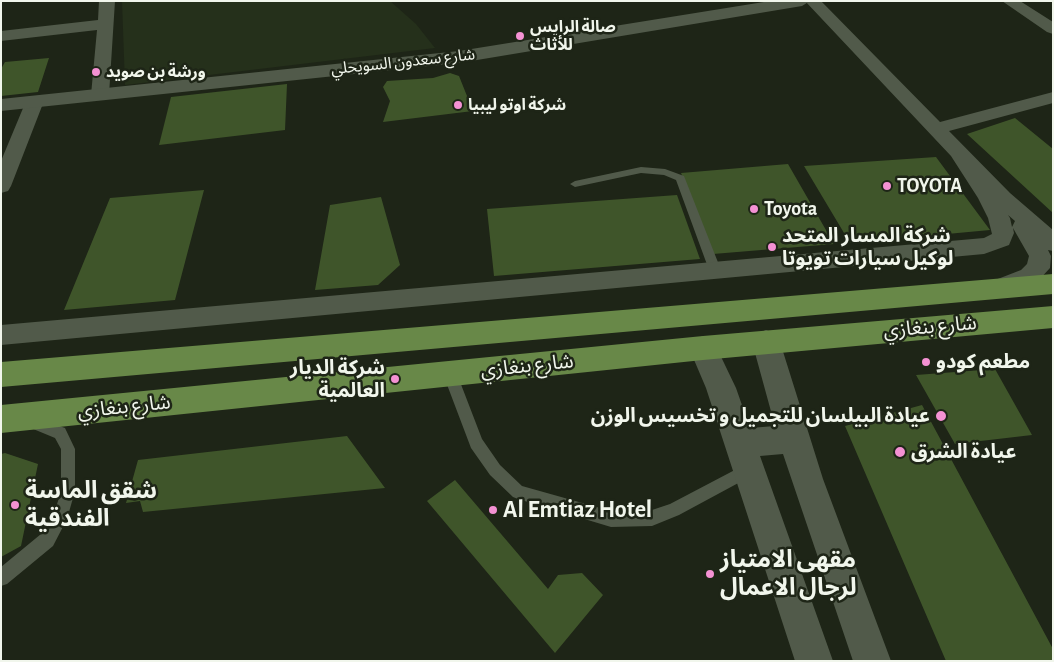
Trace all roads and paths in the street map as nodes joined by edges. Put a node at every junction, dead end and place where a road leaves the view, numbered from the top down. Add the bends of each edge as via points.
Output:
1 (107, 1) edge
2 (802, 1) edge
3 (812, 1) edge
4 (1009, 1) edge
5 (106, 24) junction
6 (1053, 30) edge
7 (1, 36) edge
8 (100, 94) junction
9 (1053, 97) edge
10 (35, 101) junction
11 (1, 105) edge
12 (936, 129) junction
13 (954, 146) junction
14 (575, 184) dead end
15 (1, 186) edge
16 (1003, 198) junction
17 (1053, 243) edge
18 (715, 270) junction
19 (1053, 284) edge
20 (998, 289) junction
21 (1053, 317) edge
22 (1, 335) edge
23 (766, 342) junction
24 (703, 348) junction
25 (450, 374) junction
26 (1, 375) edge
27 (9, 418) edge
28 (794, 438) junction
29 (746, 456) junction
30 (1, 578) edge
31 (814, 661) edge
32 (872, 661) edge

1 - 5 street
2 - 8 main road, شارع سعدون السويحلي via 460,57
3 - 12 street
4 - 6 street
5 - 7 street
5 - 8 street
8 - 10 main road, شارع سعدون السويحلي
9 - 12 street
10 - 11 main road, شارع سعدون السويحلي
10 - 15 street
12 - 13 street
13 - 16 street
13 - 18 street via 999,218 1003,233 994,243
14 - 18 lane via 641,170 665,172 680,178
16 - 17 street
16 - 20 street via 1031,237 1040,256 1038,268 1029,276
18 - 22 street
19 - 20 main road, شارع بنغازي
20 - 26 main road, شارع بنغازي
21 - 23 main road, شارع بنغازي
23 - 24 main road, شارع بنغازي
23 - 28 main road
24 - 25 main road, شارع بنغازي
24 - 29 main road via 722,388
25 - 27 main road, شارع بنغازي
25 - 29 lane via 476,443 495,470 518,492 611,519 652,518 674,510
27 - 30 lane via 60,433 68,449 68,491 62,514 47,540
28 - 29 main road
28 - 32 main road
29 - 31 main road

